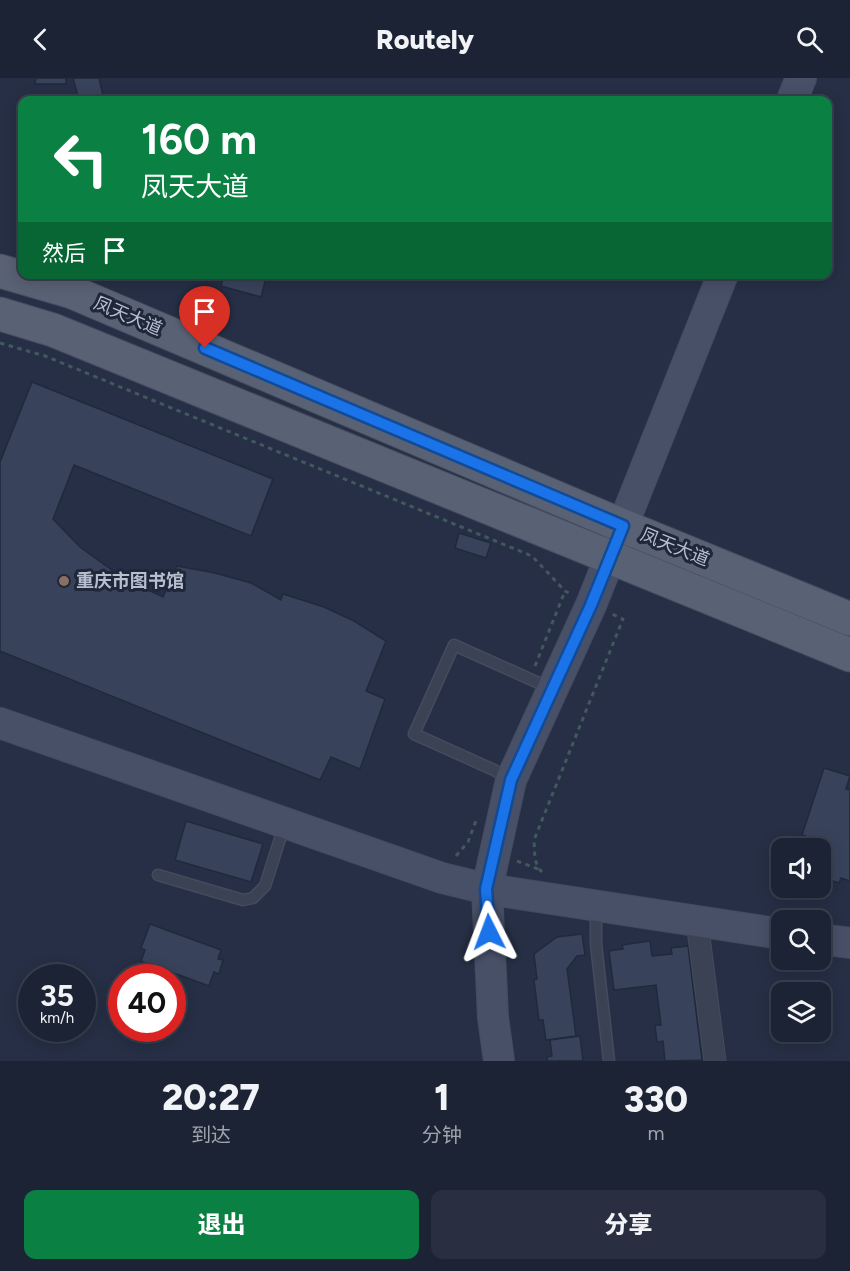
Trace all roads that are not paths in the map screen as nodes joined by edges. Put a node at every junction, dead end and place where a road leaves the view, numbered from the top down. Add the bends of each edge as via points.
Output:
1 (801, 78) edge
2 (794, 96) edge
3 (0, 271) edge
4 (18, 276) edge
5 (27, 279) edge
6 (721, 279) edge
7 (0, 314) edge
8 (623, 526) junction
9 (611, 557) junction
10 (702, 558) junction
11 (691, 589) junction
12 (850, 619) edge
13 (850, 654) edge
14 (553, 690) junction
15 (0, 723) edge
16 (511, 780) junction
17 (285, 823) junction
18 (158, 875) dead end
19 (486, 889) junction
20 (596, 906) junction
21 (697, 921) junction
22 (771, 932) edge
23 (831, 940) edge
24 (850, 943) edge
25 (499, 1061) edge
26 (609, 1061) edge
27 (715, 1061) edge

1 - 2 street
3 - 4 main road, 凤天大道
5 - 8 main road, 凤天大道 via 72,292
6 - 8 street
7 - 9 main road, 凤天大道 via 53,330
8 - 9 street
8 - 10 main road, 凤天大道
9 - 11 main road, 凤天大道
9 - 14 street
10 - 11 main road via 691,561 685,569 684,578
10 - 12 main road, 凤天大道
11 - 13 main road, 凤天大道
14 - 16 street
14 - 16 lane via 454,645 414,734
15 - 17 street
16 - 19 street
17 - 18 lane via 265,886 253,898 243,900
17 - 19 street via 442,878
19 - 20 street
19 - 25 street
20 - 21 street
20 - 26 lane via 596,944
21 - 22 street
21 - 27 street
23 - 24 street

